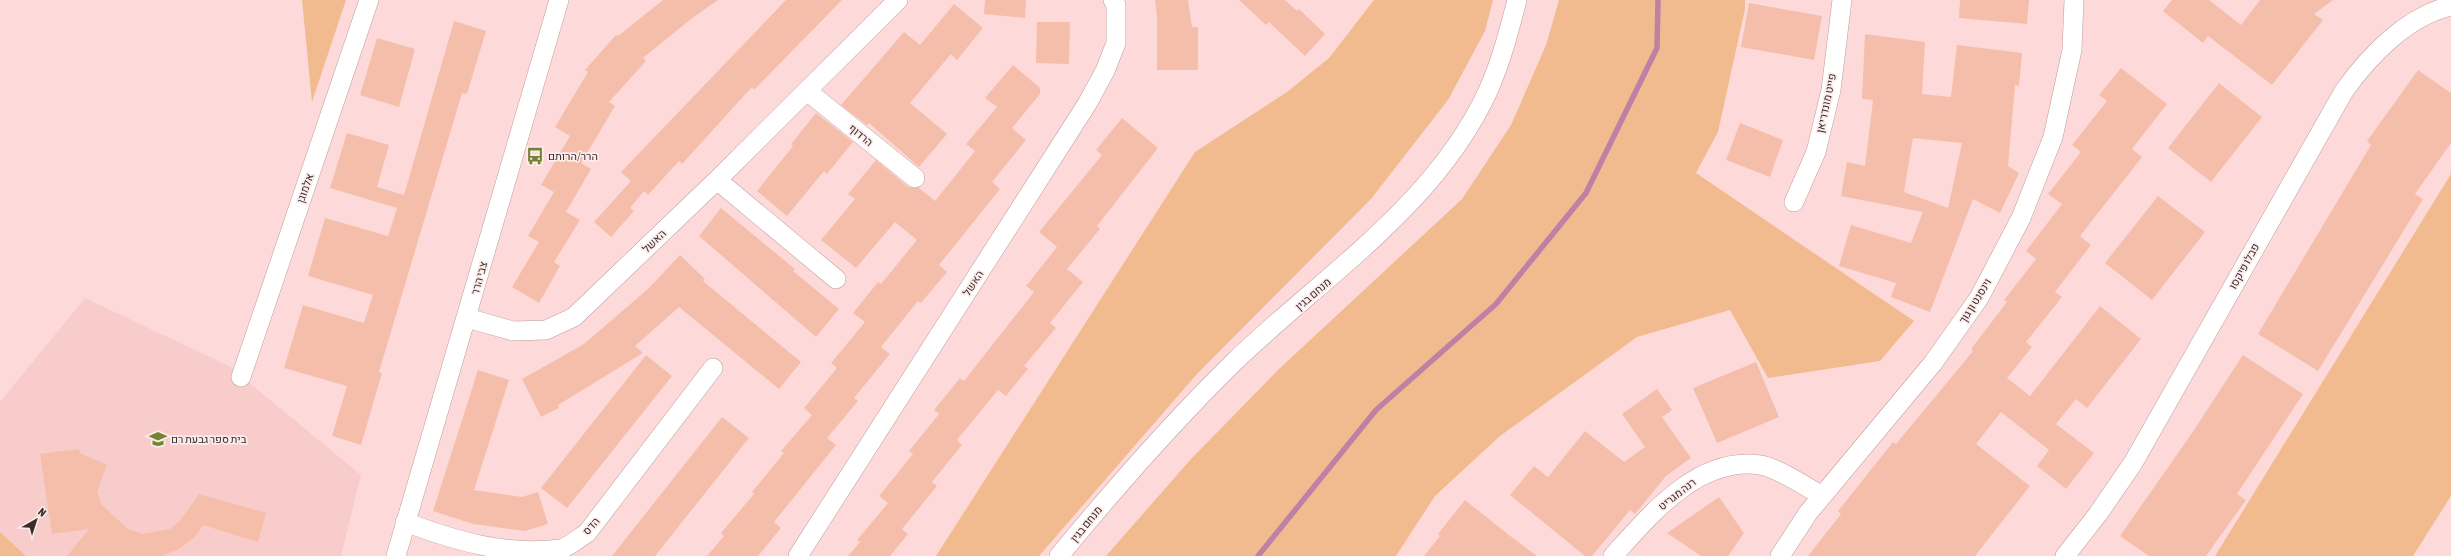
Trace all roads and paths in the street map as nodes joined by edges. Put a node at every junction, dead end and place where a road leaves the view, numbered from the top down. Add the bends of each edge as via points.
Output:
1 (369, 0) edge
2 (559, 0) edge
3 (898, 0) edge
4 (1113, 0) edge
5 (1517, 0) edge
6 (1842, 0) edge
7 (2074, 0) edge
8 (2451, 6) edge
9 (807, 91) junction
10 (915, 178) dead end
11 (717, 180) junction
12 (1794, 202) dead end
13 (836, 279) dead end
14 (467, 318) junction
15 (713, 368) dead end
16 (241, 377) dead end
17 (1822, 496) junction
18 (405, 522) junction
19 (396, 556) edge
20 (798, 556) edge
21 (1059, 556) edge
22 (1613, 556) edge
23 (1780, 556) edge
24 (2065, 556) edge

1 - 16 street, אלמוגן
2 - 14 street, צבי הרר
3 - 9 street, האשל
4 - 20 street, האשל via 1116,5 1116,43 1105,71 1087,104
5 - 21 street, מנחם בגין via 1505,46 1488,92 1429,183 1327,281 1234,362 1100,506
6 - 12 street, פייט מונדריאן via 1831,90 1816,152
7 - 17 street, וינסנט ון גוך via 2072,50 2053,137 2021,218 1979,298 1933,363
8 - 24 street, פבלו פיקסו via 2425,17 2388,40 2362,65 2344,91 2132,463 2098,514
9 - 10 street, הרדוף
9 - 11 street, האשל
11 - 13 street
11 - 14 street, האשל via 574,317 546,330 513,331
14 - 18 street, צבי הרר
15 - 18 street, הדס via 587,533 562,548 529,555 485,552
17 - 22 street, רנה מגריט via 1798,481 1761,464 1730,464 1694,480 1648,518
17 - 23 street, וינסנט ון גוך
18 - 19 street, צבי הרר

